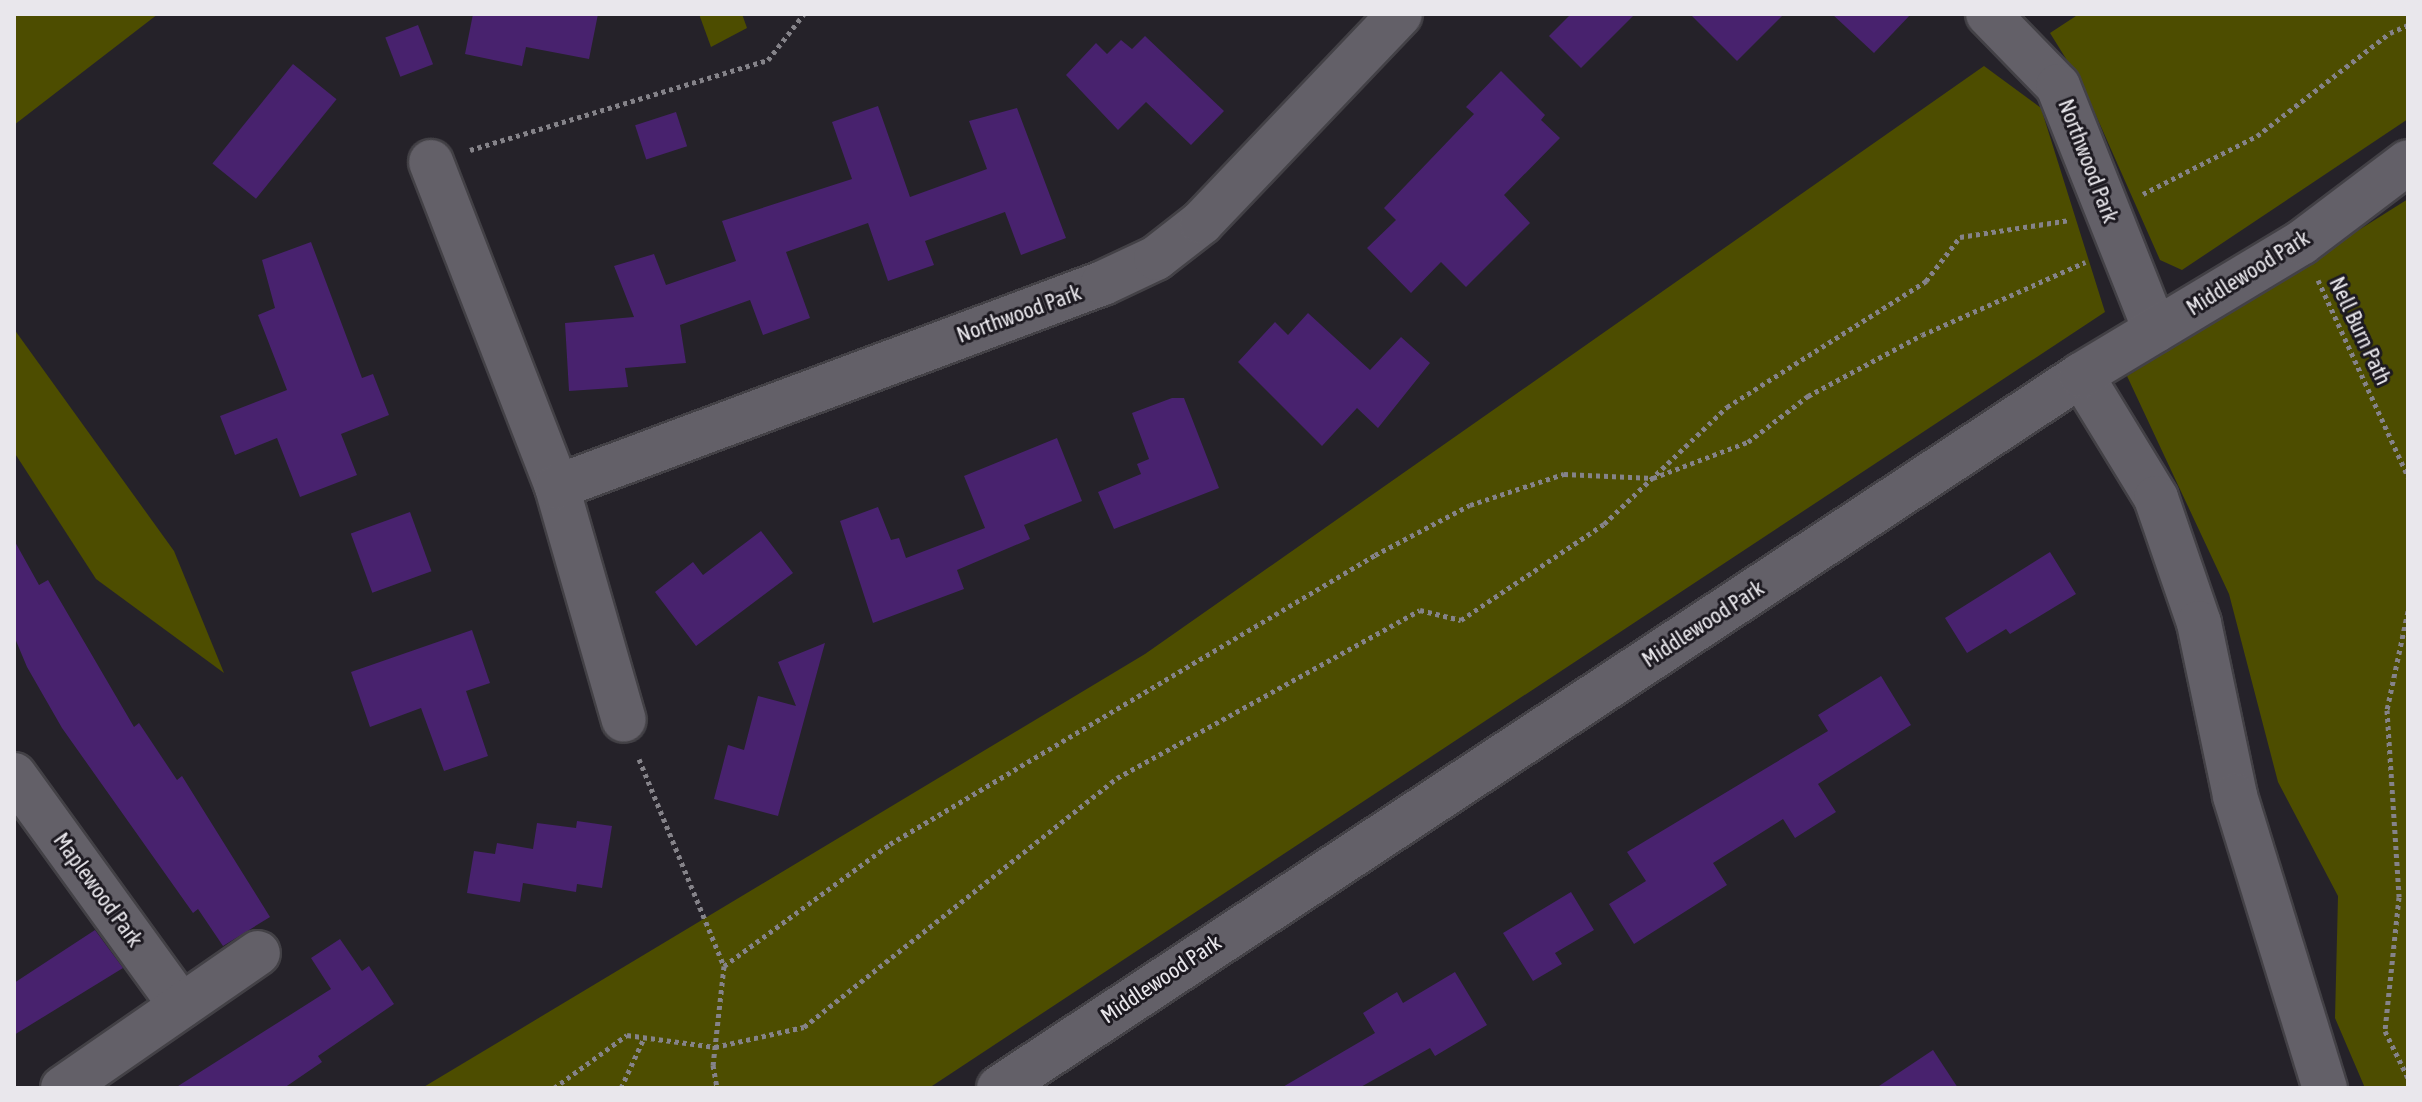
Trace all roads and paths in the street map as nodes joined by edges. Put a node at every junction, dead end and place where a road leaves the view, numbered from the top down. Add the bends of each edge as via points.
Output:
1 (804, 14) edge
2 (1400, 14) edge
3 (1988, 14) edge
4 (2408, 25) edge
5 (431, 162) joint
6 (2408, 162) edge
7 (2114, 229) junction
8 (2301, 243) junction
9 (2155, 330) junction
10 (2081, 375) junction
11 (2408, 477) edge
12 (1653, 478) junction
13 (557, 487) junction
14 (2408, 611) edge
15 (624, 720) joint
16 (14, 775) edge
17 (258, 953) dead end
18 (724, 966) junction
19 (181, 1006) junction
20 (644, 1038) junction
21 (715, 1047) junction
22 (2408, 1078) edge
23 (63, 1088) edge
24 (554, 1088) edge
25 (621, 1088) edge
26 (717, 1088) edge
27 (999, 1088) edge
28 (2325, 1088) edge

1 - 5 path via 768,60
2 - 13 street, Northwood Park via 1202,222 1156,258 1103,283
3 - 7 street, Northwood Park via 2058,86
4 - 7 path via 2390,33 2257,136
5 - 13 street
6 - 8 street, Middlewood Park
7 - 9 street, Northwood Park
7 - 12 path via 1808,396 1748,442
7 - 12 path via 1960,237 1926,281 1727,407
8 - 9 street, Middlewood Park
8 - 11 path, Nell Burn Path
9 - 10 street, Middlewood Park
10 - 27 street, Middlewood Park
10 - 28 street via 2161,511 2199,623 2235,796
12 - 18 path via 1564,474 1470,505 1375,555 890,844
12 - 21 path via 1604,524 1461,620 1420,610 1117,778 804,1027
13 - 15 street
14 - 22 path via 2387,710 2399,897 2385,1031
15 - 18 path via 692,900
16 - 19 street, Maplewood Park
17 - 19 street
18 - 21 path
19 - 23 street
20 - 21 path
20 - 24 path via 627,1035
20 - 25 path
21 - 26 path

